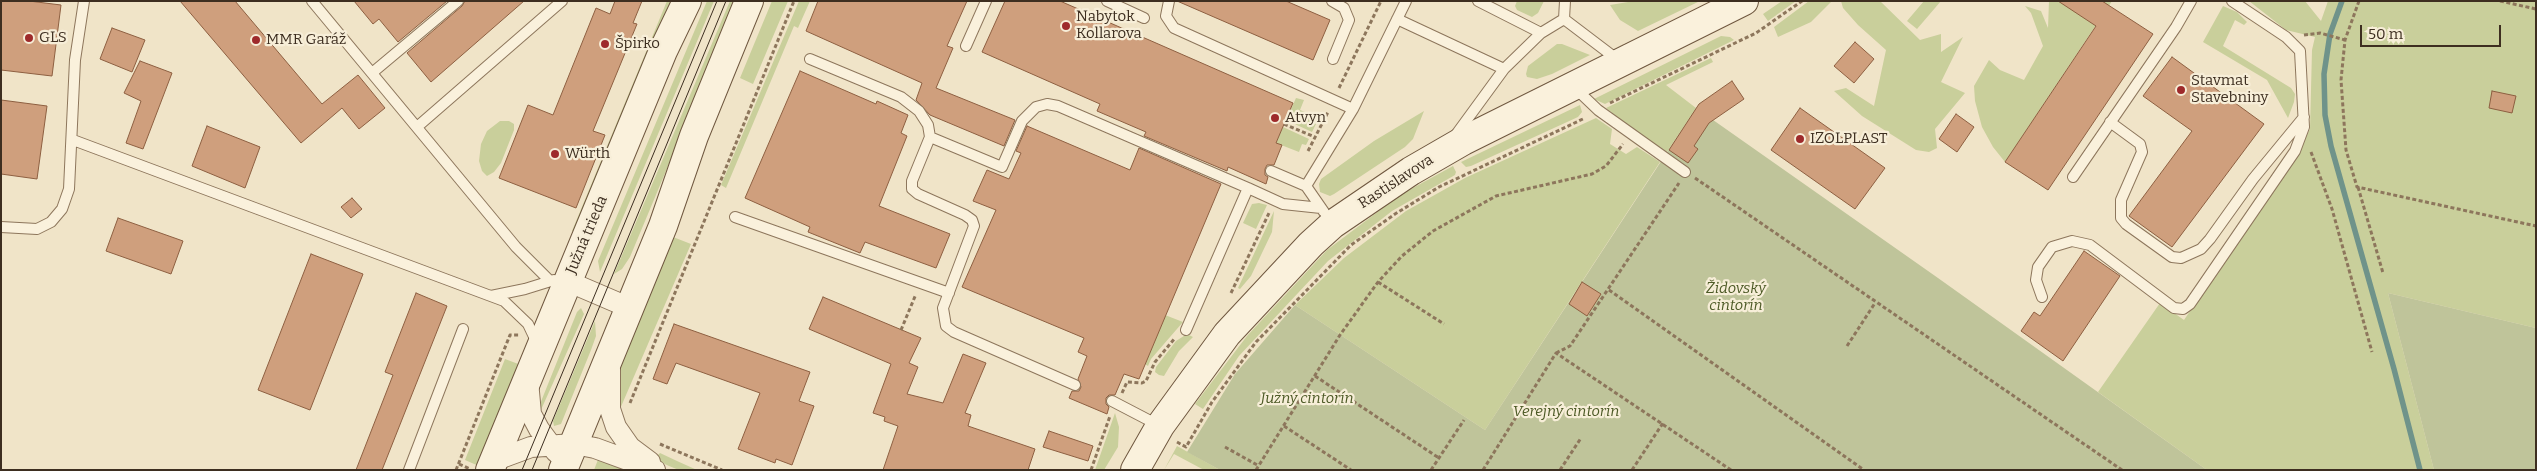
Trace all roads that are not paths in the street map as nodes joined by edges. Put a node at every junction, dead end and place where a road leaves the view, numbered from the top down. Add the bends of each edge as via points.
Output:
1 (84, 1) edge
2 (312, 1) edge
3 (458, 1) edge
4 (562, 1) edge
5 (687, 1) edge
6 (749, 1) edge
7 (986, 1) edge
8 (1107, 1) edge
9 (1169, 1) edge
10 (1332, 1) edge
11 (1406, 1) edge
12 (1478, 1) edge
13 (1565, 1) edge
14 (1744, 1) edge
15 (2191, 1) edge
16 (2232, 1) edge
17 (1144, 18) dead end
18 (1397, 19) junction
19 (1564, 19) junction
20 (1541, 33) junction
21 (966, 46) dead end
22 (810, 59) dead end
23 (1333, 59) dead end
24 (1621, 62) junction
25 (1504, 70) junction
26 (372, 73) junction
27 (1573, 85) junction
28 (1353, 109) junction
29 (2304, 117) junction
30 (2110, 122) junction
31 (417, 127) junction
32 (930, 137) junction
33 (73, 140) junction
34 (1444, 152) junction
35 (1271, 171) dead end
36 (1686, 172) road end
37 (2073, 177) dead end
38 (1306, 186) junction
39 (1248, 188) junction
40 (1327, 216) junction
41 (735, 217) dead end
42 (1, 227) edge
43 (558, 280) junction
44 (949, 293) junction
45 (491, 296) junction
46 (2042, 297) dead end
47 (630, 308) junction
48 (463, 329) dead end
49 (1186, 330) dead end
50 (540, 348) junction
51 (611, 355) junction
52 (528, 377) junction
53 (1075, 385) dead end
54 (1112, 401) dead end
55 (1166, 438) junction
56 (565, 458) edge
57 (485, 467) edge
58 (409, 470) edge
59 (655, 470) edge
60 (662, 470) edge
61 (1135, 470) edge

1 - 33 lane via 75,60
2 - 26 lane
3 - 26 lane
4 - 31 lane
5 - 43 street, Južná trieda
6 - 47 street
7 - 21 lane
8 - 17 lane
9 - 28 lane via 1166,16 1174,28
10 - 23 lane via 1344,8 1349,20
11 - 18 lane
12 - 20 lane
13 - 19 lane
14 - 24 street, Rastislavova
15 - 30 lane
16 - 29 lane via 2286,37 2300,51
18 - 25 lane
18 - 28 lane
19 - 20 lane
19 - 24 lane
20 - 25 lane
22 - 32 lane via 901,97 919,111
24 - 27 street, Rastislavova
25 - 34 lane
26 - 31 lane
27 - 34 street, Rastislavova
27 - 36 lane via 1598,110
28 - 38 lane
29 - 30 lane via 2258,172 2206,244 2181,258 2172,258 2121,218 2121,200 2142,152 2140,144
29 - 46 lane via 2303,132 2295,151 2190,304 2174,308 2090,246 2072,241 2052,247 2038,268 2036,280
30 - 37 lane
31 - 43 lane via 516,247
32 - 39 lane via 1002,167 1022,121 1036,106 1047,104
32 - 44 lane via 912,188 918,194 965,215 974,226
33 - 42 lane via 69,189 62,209 51,222 37,229
33 - 45 lane
34 - 40 street, Rastislavova via 1372,196
35 - 38 lane
38 - 40 lane
39 - 40 lane via 1284,204
39 - 49 lane
40 - 55 street, Rastislavova via 1312,244 1228,334 1194,377
41 - 44 lane
43 - 45 lane
43 - 47 street
43 - 50 street, Južná trieda
44 - 53 lane via 942,317 954,332
45 - 50 lane via 518,312
47 - 51 street
48 - 58 lane
50 - 52 street, Južná trieda
51 - 56 street
51 - 60 street via 608,394 616,427 630,447
52 - 56 street via 531,414
52 - 57 street, Južná trieda
54 - 55 lane
55 - 61 street, Rastislavova
56 - 57 street via 510,454
56 - 59 street via 595,448

